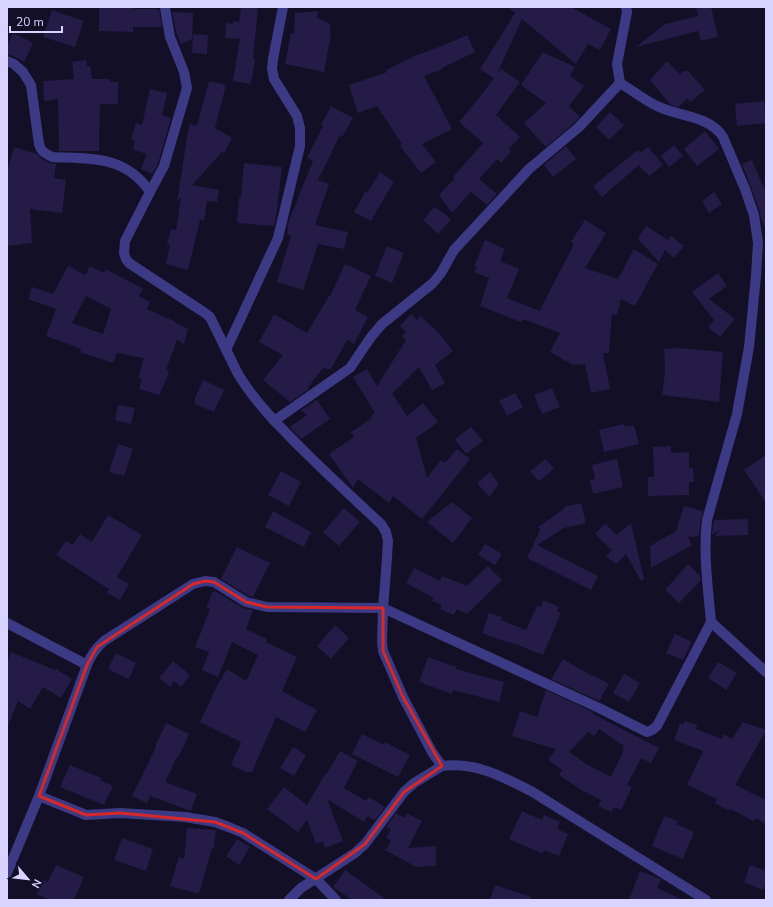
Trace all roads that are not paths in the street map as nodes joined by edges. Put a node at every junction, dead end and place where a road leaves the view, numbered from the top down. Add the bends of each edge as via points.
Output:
1 (165, 7) edge
2 (283, 7) edge
3 (626, 7) edge
4 (7, 61) edge
5 (620, 83) junction
6 (150, 192) junction
7 (226, 350) junction
8 (274, 421) junction
9 (384, 608) junction
10 (7, 622) edge
11 (711, 622) junction
12 (87, 665) junction
13 (766, 672) edge
14 (442, 766) junction
15 (40, 796) junction
16 (7, 873) edge
17 (316, 879) junction
18 (288, 900) edge
19 (336, 900) edge
20 (706, 900) edge

1 - 6 street via 170,37 184,72 186,88 164,166
2 - 7 street via 272,68 274,79 297,116 300,146 278,238
3 - 5 street via 617,64
4 - 6 street via 23,72 31,86 41,150 52,156 99,159 122,166 139,178
5 - 8 street via 578,127 529,169 454,250 442,273 433,283 382,324 350,368
5 - 11 street via 657,106 712,124 723,137 754,215 758,243 749,347 737,414 705,534
6 - 7 street via 125,242 126,259 210,317
7 - 8 street via 243,382
8 - 9 street via 381,524 386,532 388,541
9 - 11 street via 646,732 657,726
9 - 12 street via 267,607 246,602 214,582 199,582 104,641 97,647
9 - 14 street via 383,650 403,697
10 - 12 street
11 - 13 street
12 - 15 street
14 - 17 street via 404,792 365,844 355,853
14 - 20 street via 469,766 485,770 531,791
15 - 16 street
15 - 17 street via 86,815 120,813 185,817 215,822 243,834
17 - 18 street
17 - 19 street

